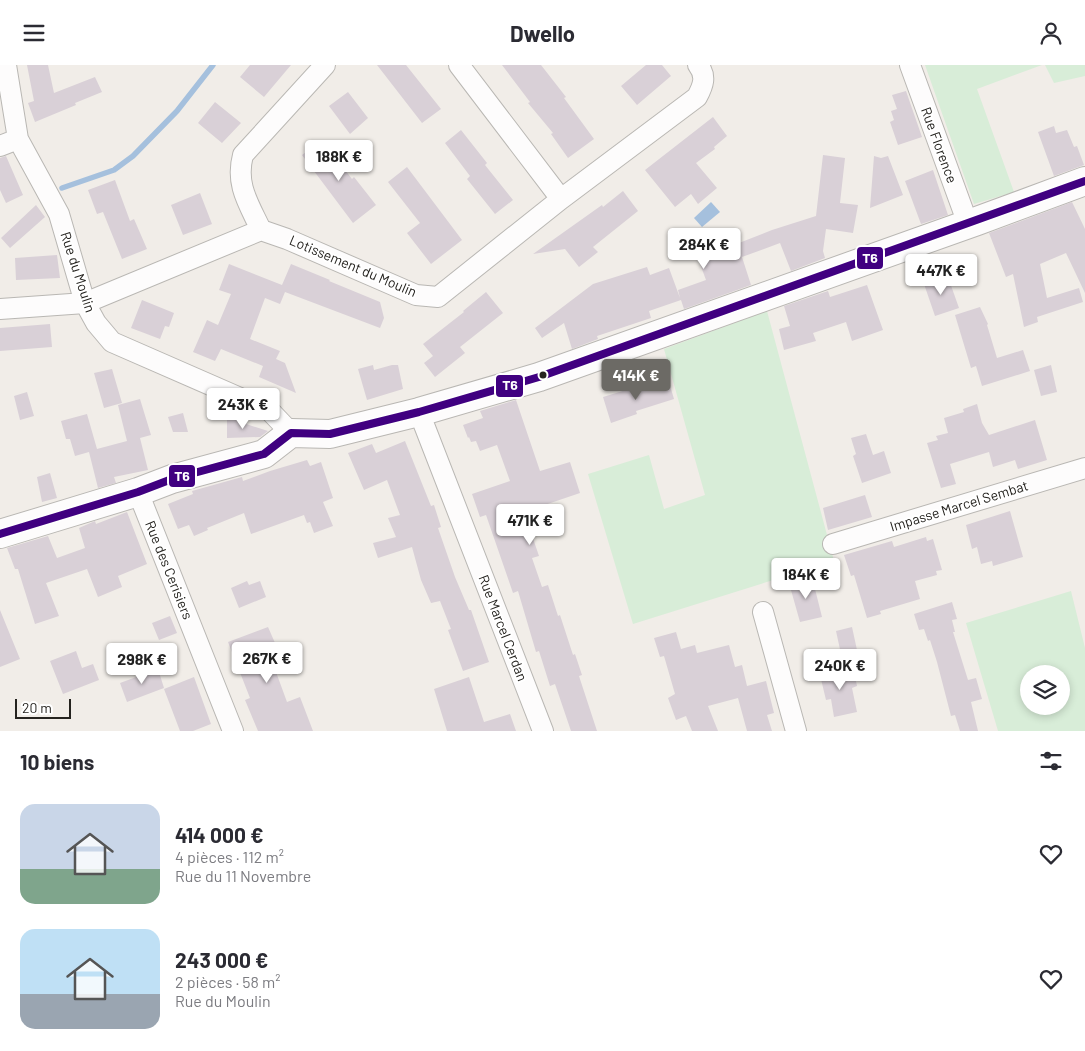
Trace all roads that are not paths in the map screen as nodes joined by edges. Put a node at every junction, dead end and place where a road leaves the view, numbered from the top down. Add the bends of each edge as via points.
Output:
1 (6, 65) edge
2 (325, 65) edge
3 (459, 65) edge
4 (698, 65) edge
5 (910, 65) edge
6 (9, 143) edge
7 (1085, 181) edge
8 (561, 199) junction
9 (968, 224) junction
10 (261, 230) junction
11 (85, 303) junction
12 (0, 309) edge
13 (418, 413) junction
14 (292, 433) junction
15 (1085, 468) edge
16 (138, 492) junction
17 (0, 534) edge
18 (833, 544) dead end
19 (763, 612) dead end
20 (233, 731) edge
21 (543, 731) edge
22 (796, 731) edge

1 - 6 street, Rue du Moulin
2 - 10 street via 243,155 239,169 241,182
3 - 8 street
4 - 8 street, Lotissement du Moulin via 704,85 697,97
5 - 9 street, Rue Florence
6 - 11 street, Rue du Moulin via 59,214
7 - 9 street
8 - 10 street, Lotissement du Moulin via 438,297 416,295
9 - 13 street via 539,377
10 - 11 street
11 - 12 street
11 - 14 street, Rue du Moulin via 112,342 270,411
13 - 14 street via 330,434
13 - 21 street, Rue Marcel Cerdan
14 - 16 street via 264,453
15 - 18 street, Impasse Marcel Sembat
16 - 17 street
16 - 20 street, Rue des Cerisiers
19 - 22 street

